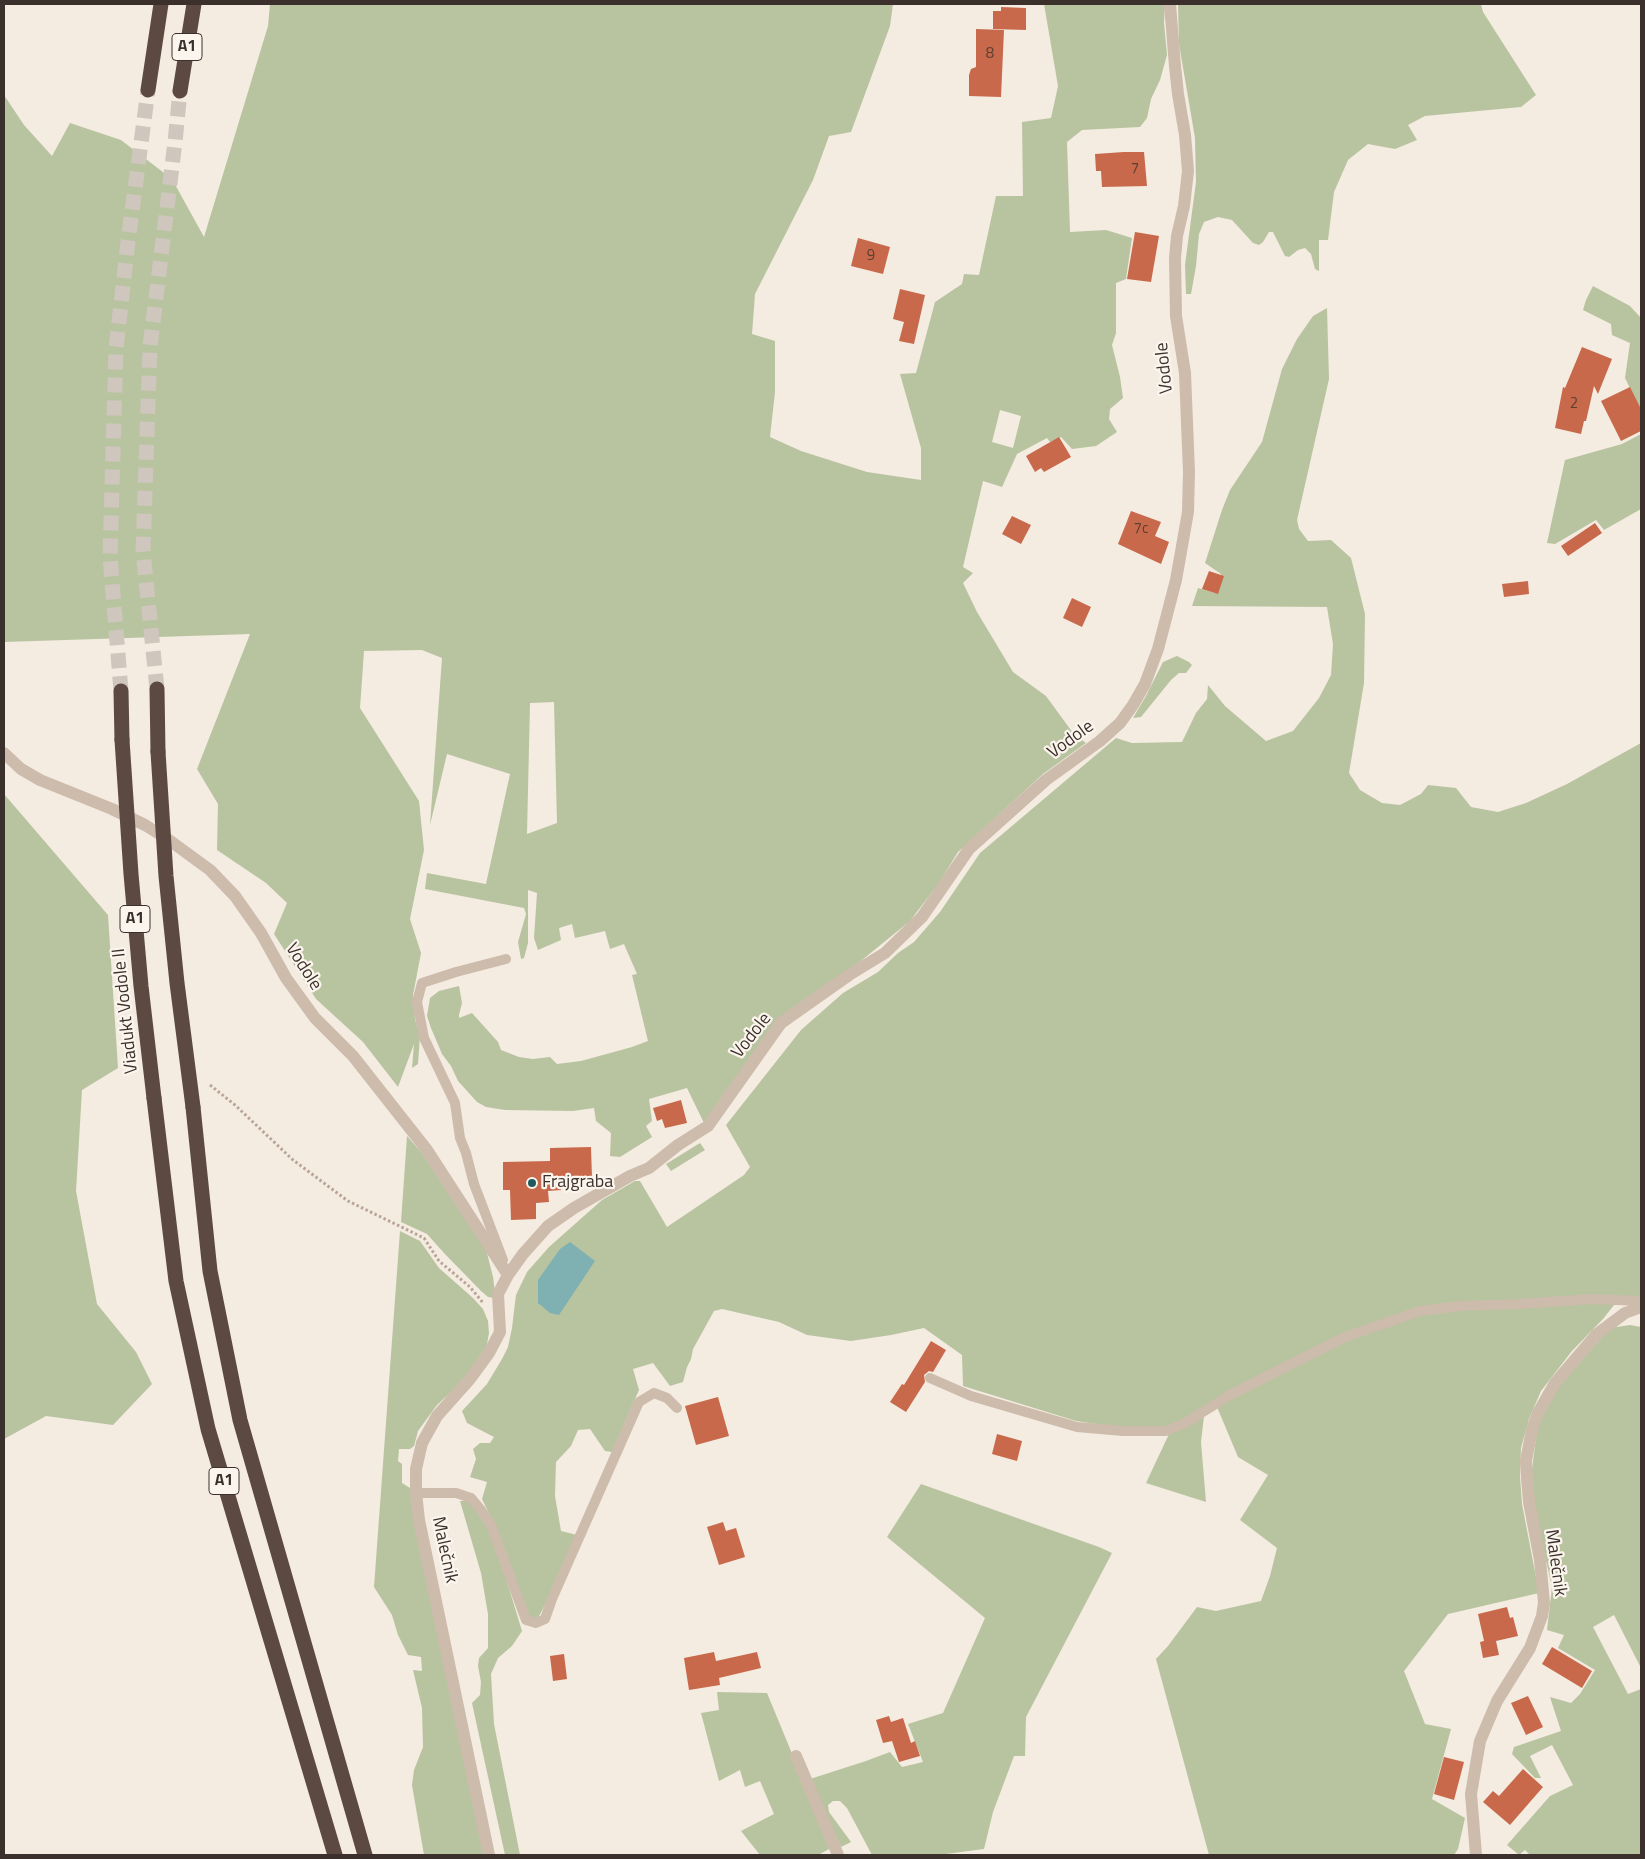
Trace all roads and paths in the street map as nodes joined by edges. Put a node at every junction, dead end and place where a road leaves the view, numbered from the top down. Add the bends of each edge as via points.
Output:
1 (161, 4) edge
2 (194, 4) edge
3 (1170, 4) edge
4 (148, 90) tunnel mouth
5 (180, 91) tunnel mouth
6 (157, 689) tunnel mouth
7 (121, 691) tunnel mouth
8 (4, 753) edge
9 (506, 959) dead end
10 (210, 1085) dead end
11 (592, 1181) dead end
12 (561, 1185) dead end
13 (508, 1275) junction
14 (1641, 1301) edge
15 (1641, 1307) edge
16 (499, 1321) junction
17 (930, 1378) dead end
18 (677, 1408) dead end
19 (416, 1493) junction
20 (796, 1756) dead end
21 (334, 1855) edge
22 (365, 1855) edge
23 (489, 1855) edge
24 (838, 1855) edge
25 (1476, 1855) edge

1 - 4 highway, A1
2 - 5 highway, A1
3 - 13 street, Vodole via 1174,66 1188,172 1175,258 1176,316 1185,372 1188,512 1165,628 1145,684 1120,723 1046,780 969,849 922,917 885,953 781,1023 708,1126 649,1168 574,1208 548,1226
6 - 22 highway, A1, bridge via 168,895 210,1271 240,1420
7 - 21 highway, Viadukt Vodole II / A1, bridge via 131,874 176,1281 208,1429
8 - 13 street, Vodole via 21,769 40,780 112,809 170,840 229,889 315,1018 353,1056 427,1150
9 - 13 lane via 422,983 417,1002 424,1038 455,1103 460,1138 474,1184
10 - 16 path via 293,1160 348,1201 424,1238 439,1261 470,1287
11 - 12 path
13 - 16 street, Malečnik via 498,1294
14 - 17 lane via 1591,1299 1420,1311 1345,1337 1166,1431 1077,1427 971,1396
15 - 25 street, Malečnik via 1625,1313 1597,1334 1555,1383 1532,1429 1527,1478 1544,1604 1530,1648 1497,1701 1480,1741 1471,1794
16 - 19 street, Malečnik via 500,1332 489,1352 437,1416 422,1443 416,1470
18 - 19 lane via 667,1398 654,1393 639,1402 545,1619 536,1623 526,1620 491,1525 471,1498 456,1493
19 - 23 street, Malečnik
20 - 24 street

